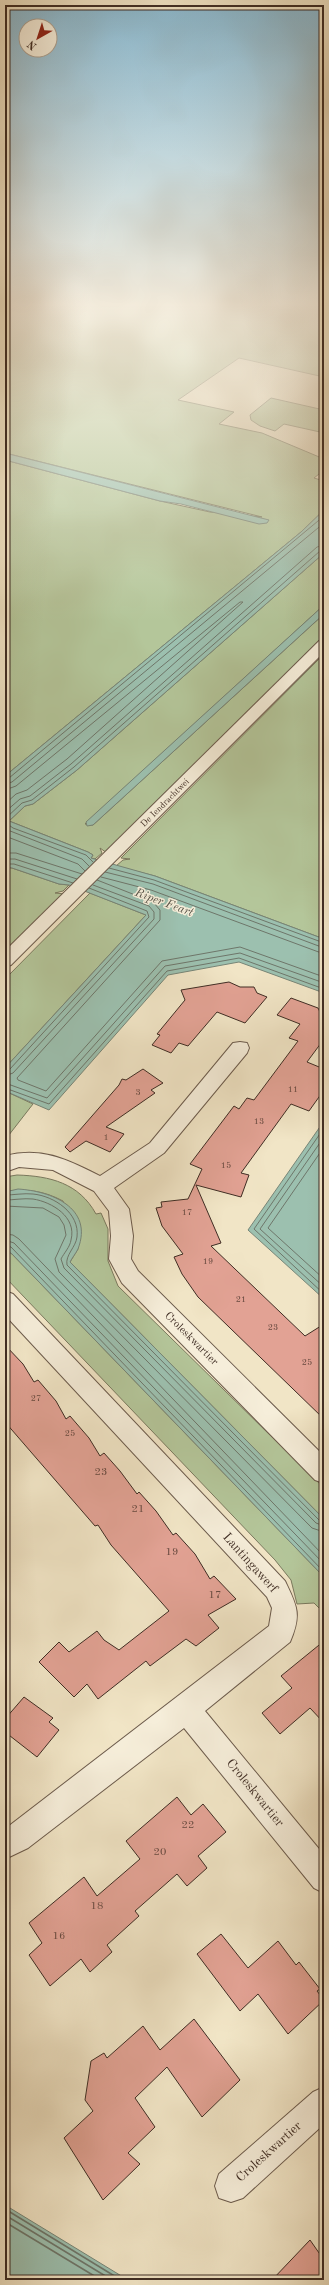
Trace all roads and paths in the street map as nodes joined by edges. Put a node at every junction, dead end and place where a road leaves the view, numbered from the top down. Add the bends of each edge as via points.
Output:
1 (324, 644) edge
2 (5, 961) edge
3 (240, 1048) dead end
4 (5, 1164) edge
5 (101, 1186) junction
6 (5, 1300) edge
7 (324, 1472) edge
8 (186, 1709) junction
9 (5, 1845) edge
10 (324, 1878) edge
11 (324, 2103) edge
12 (231, 2186) dead end

1 - 2 street, De Iendrachtwei
3 - 5 street via 156,1148
4 - 5 street, Croleskwartier via 19,1160 57,1163
5 - 7 street, Croleskwartier via 120,1209 120,1259 130,1277
6 - 8 street, Lantingawerf via 276,1589 285,1608 281,1633
8 - 9 street, Lantingawerf via 18,1838
8 - 10 street, Croleskwartier
11 - 12 street, Croleskwartier

